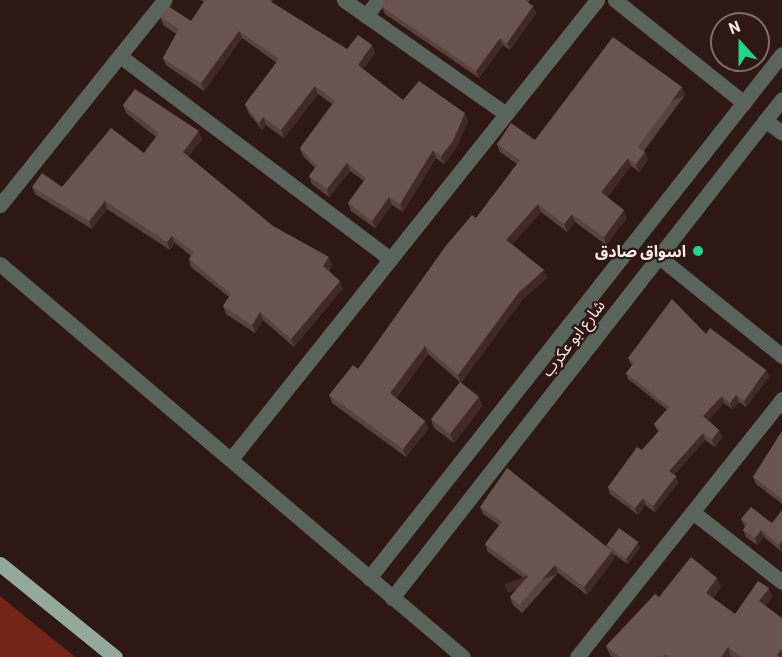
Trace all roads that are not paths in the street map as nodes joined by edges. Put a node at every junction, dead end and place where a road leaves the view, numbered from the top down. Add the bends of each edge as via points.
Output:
1 (164, 0) edge
2 (344, 0) edge
3 (378, 0) edge
4 (597, 0) edge
5 (615, 0) edge
6 (366, 16) junction
7 (782, 54) edge
8 (120, 56) junction
9 (782, 99) edge
10 (744, 103) junction
11 (506, 114) junction
12 (765, 120) junction
13 (782, 133) edge
14 (0, 205) edge
15 (659, 257) junction
16 (390, 259) junction
17 (0, 264) edge
18 (782, 356) edge
19 (782, 399) edge
20 (231, 459) junction
21 (694, 513) junction
22 (0, 564) edge
23 (369, 578) junction
24 (782, 582) edge
25 (392, 598) junction
26 (115, 657) edge
27 (463, 657) edge
28 (577, 657) edge

1 - 8 street
2 - 6 street
3 - 6 street
4 - 11 street
5 - 10 street
6 - 11 street
7 - 10 street
8 - 14 street
8 - 16 street
9 - 12 street, شارع ابو عكرب
10 - 23 street
11 - 16 street
12 - 13 street
12 - 15 street, شارع ابو عكرب
15 - 18 street
15 - 25 street, شارع ابو عكرب
16 - 20 street
17 - 20 street
19 - 21 street
20 - 23 street
21 - 24 street
21 - 28 street
22 - 26 main road
23 - 25 street
25 - 27 street

